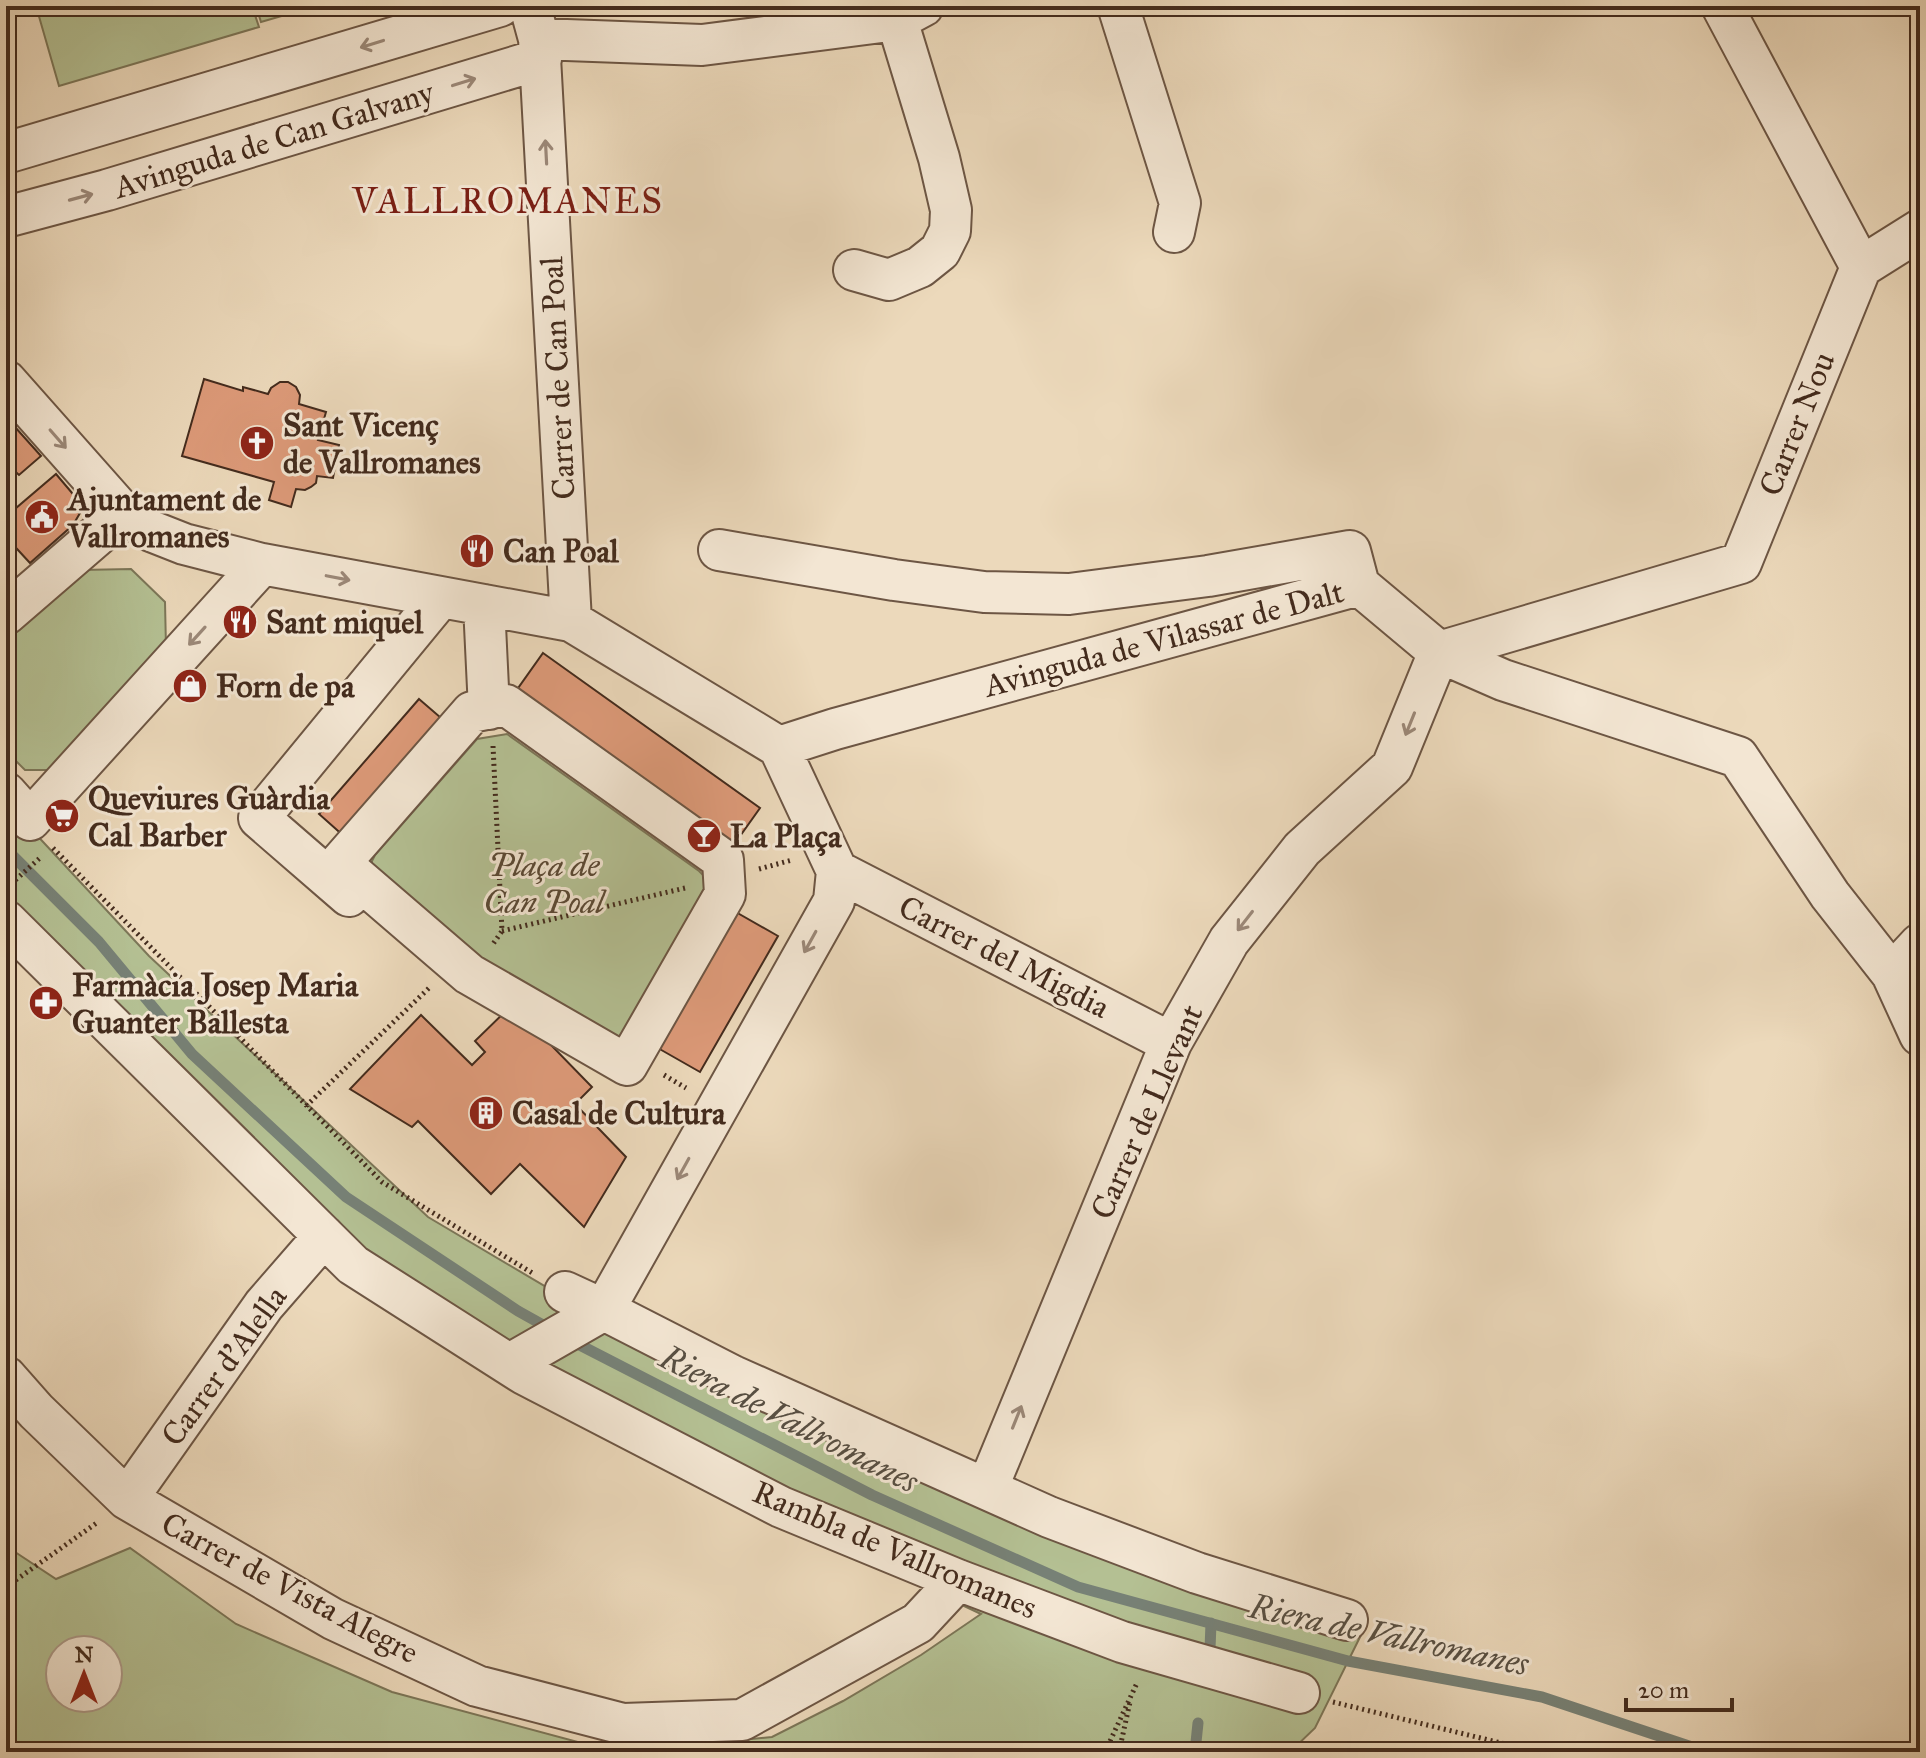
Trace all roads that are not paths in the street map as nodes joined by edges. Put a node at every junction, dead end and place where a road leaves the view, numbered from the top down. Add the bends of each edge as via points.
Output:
1 (500, 6) edge
2 (1118, 6) edge
3 (1722, 6) edge
4 (910, 13) edge
5 (537, 35) edge
6 (6, 153) edge
7 (6, 217) edge
8 (1920, 230) edge
9 (1174, 232) dead end
10 (1861, 267) junction
11 (854, 270) dead end
12 (6, 381) edge
13 (123, 513) junction
14 (719, 550) dead end
15 (262, 564) junction
16 (1359, 585) junction
17 (440, 598) junction
18 (484, 605) junction
19 (6, 614) edge
20 (571, 621) junction
21 (1439, 652) junction
22 (491, 723) junction
23 (779, 747) junction
24 (29, 820) edge
25 (837, 871) junction
26 (349, 896) dead end
27 (6, 921) edge
28 (1920, 944) edge
29 (1892, 974) junction
30 (1920, 1035) edge
31 (1171, 1043) junction
32 (324, 1236) junction
33 (565, 1292) road end
34 (604, 1310) junction
35 (510, 1364) junction
36 (6, 1377) edge
37 (987, 1489) junction
38 (127, 1499) junction
39 (958, 1580) junction
40 (1347, 1620) dead end
41 (1299, 1693) road end

1 -> 6 street, Avinguda de Can Galvany
2 - 9 street via 1180,203
3 - 10 street
4 - 5 street, Avinguda de Can Galvany via 702,45
4 - 11 street via 951,210 950,231 940,251 920,267 889,280
7 -> 5 street, Avinguda de Can Galvany via 107,190
20 -> 5 street, Carrer de Can Poal
8 - 10 street
10 - 21 street, Carrer Nou via 1741,563
12 -> 13 street
13 - 15 street via 184,544
13 - 19 street
14 - 16 street via 984,592 1069,594 1350,551
15 -> 17 street
15 -> 24 street
16 - 21 street, Avinguda de Vilassar de Dalt
16 - 23 street, Avinguda de Vilassar de Dalt
17 - 18 street
17 - 26 street via 259,818
18 - 20 street
18 - 22 street
20 - 23 street
21 - 29 street, Avinguda de Vilassar de Dalt via 1503,680 1738,757 1830,895
21 -> 31 street, Carrer de Llevant via 1392,767 1302,849 1229,941
22 - 22 street via 472,712 340,863 472,957 469,974 627,1065 725,894 723,860 506,705
23 - 25 street
25 - 31 street, Carrer del Migdia
25 -> 34 street via 834,901
27 - 32 street, Rambla de Vallromanes
28 - 29 street
29 - 30 street, Avinguda de Vilassar de Dalt
37 -> 31 street, Carrer de Llevant
32 - 35 street, Rambla de Vallromanes via 353,1265
32 - 38 street, Carrer d'Alella via 264,1305
33 - 34 street
34 - 35 street
34 - 37 street via 748,1383
35 - 39 street, Rambla de Vallromanes via 781,1507
36 - 38 street, Carrer de Vista Alegre
37 - 40 street via 1197,1573
38 - 39 street, Carrer de Vista Alegre via 333,1619 477,1686 623,1724 742,1720 918,1623
39 - 41 street, Rambla de Vallromanes via 1122,1642

